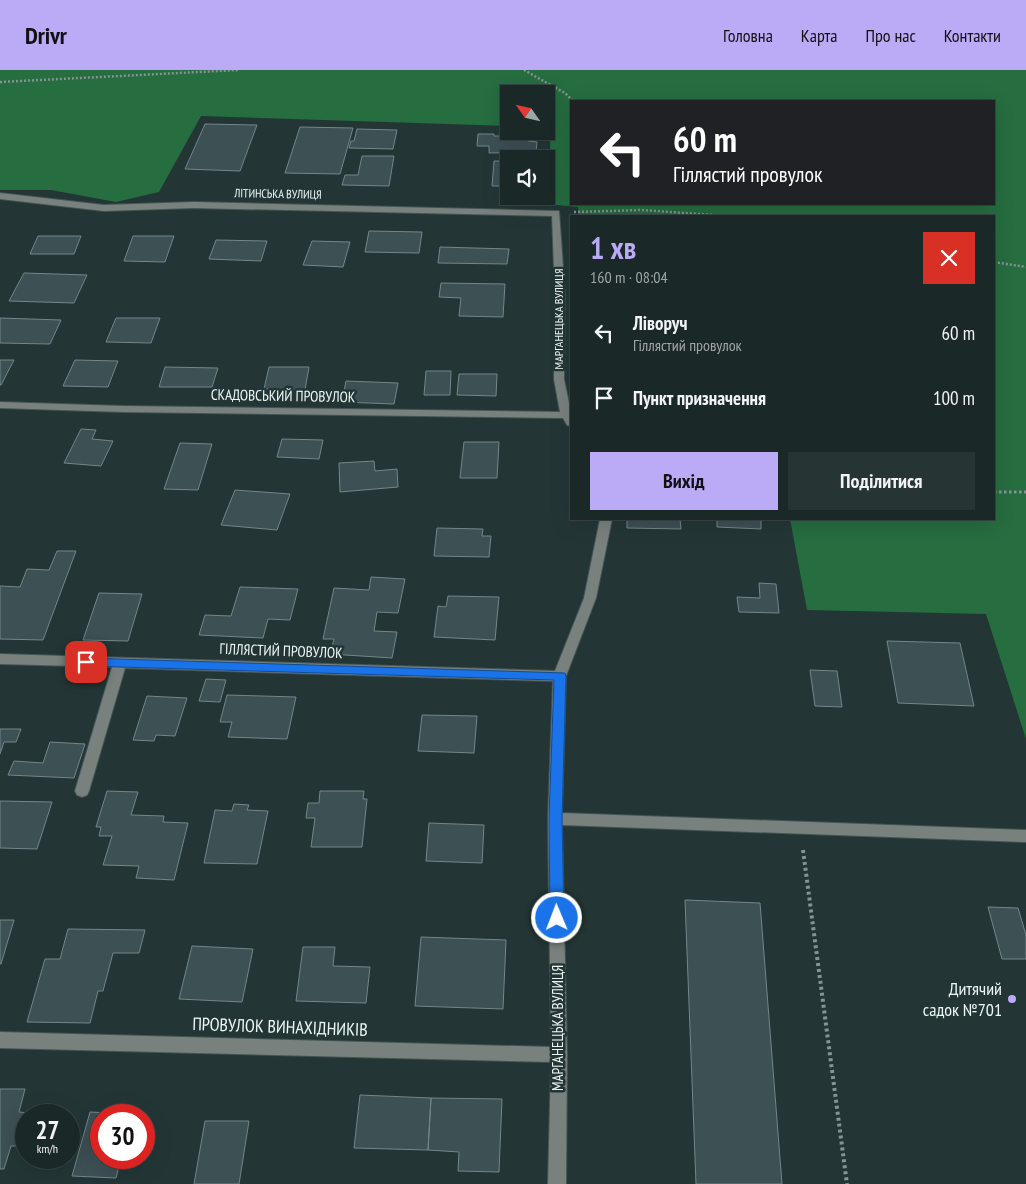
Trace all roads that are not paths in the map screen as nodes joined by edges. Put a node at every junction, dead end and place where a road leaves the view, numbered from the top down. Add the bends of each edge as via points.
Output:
1 (0, 196) edge
2 (556, 212) joint
3 (0, 405) edge
4 (568, 419) edge
5 (606, 520) edge
6 (0, 659) edge
7 (120, 663) junction
8 (560, 676) junction
9 (82, 791) dead end
10 (556, 819) junction
11 (1026, 836) edge
12 (0, 1040) edge
13 (559, 1055) junction
14 (556, 1184) edge

1 - 2 street, ЛІТИНСЬКА ВУЛИЦЯ via 104,208 194,205
2 - 4 street, МАРГАНЕЦЬКА ВУЛИЦЯ via 559,377
3 - 4 street, СКАДОВСЬКИЙ ПРОВУЛОК
5 - 8 street, МАРГАНЕЦЬКА ВУЛИЦЯ via 590,598
6 - 7 street, ГІЛЛЯСТИЙ ПРОВУЛОК
7 - 8 street, ГІЛЛЯСТИЙ ПРОВУЛОК
7 - 9 street
8 - 10 street, МАРГАНЕЦЬКА ВУЛИЦЯ
10 - 11 street
10 - 13 street, МАРГАНЕЦЬКА ВУЛИЦЯ
12 - 13 street, ПРОВУЛОК ВИНАХІДНИКІВ
13 - 14 street, МАРГАНЕЦЬКА ВУЛИЦЯ

